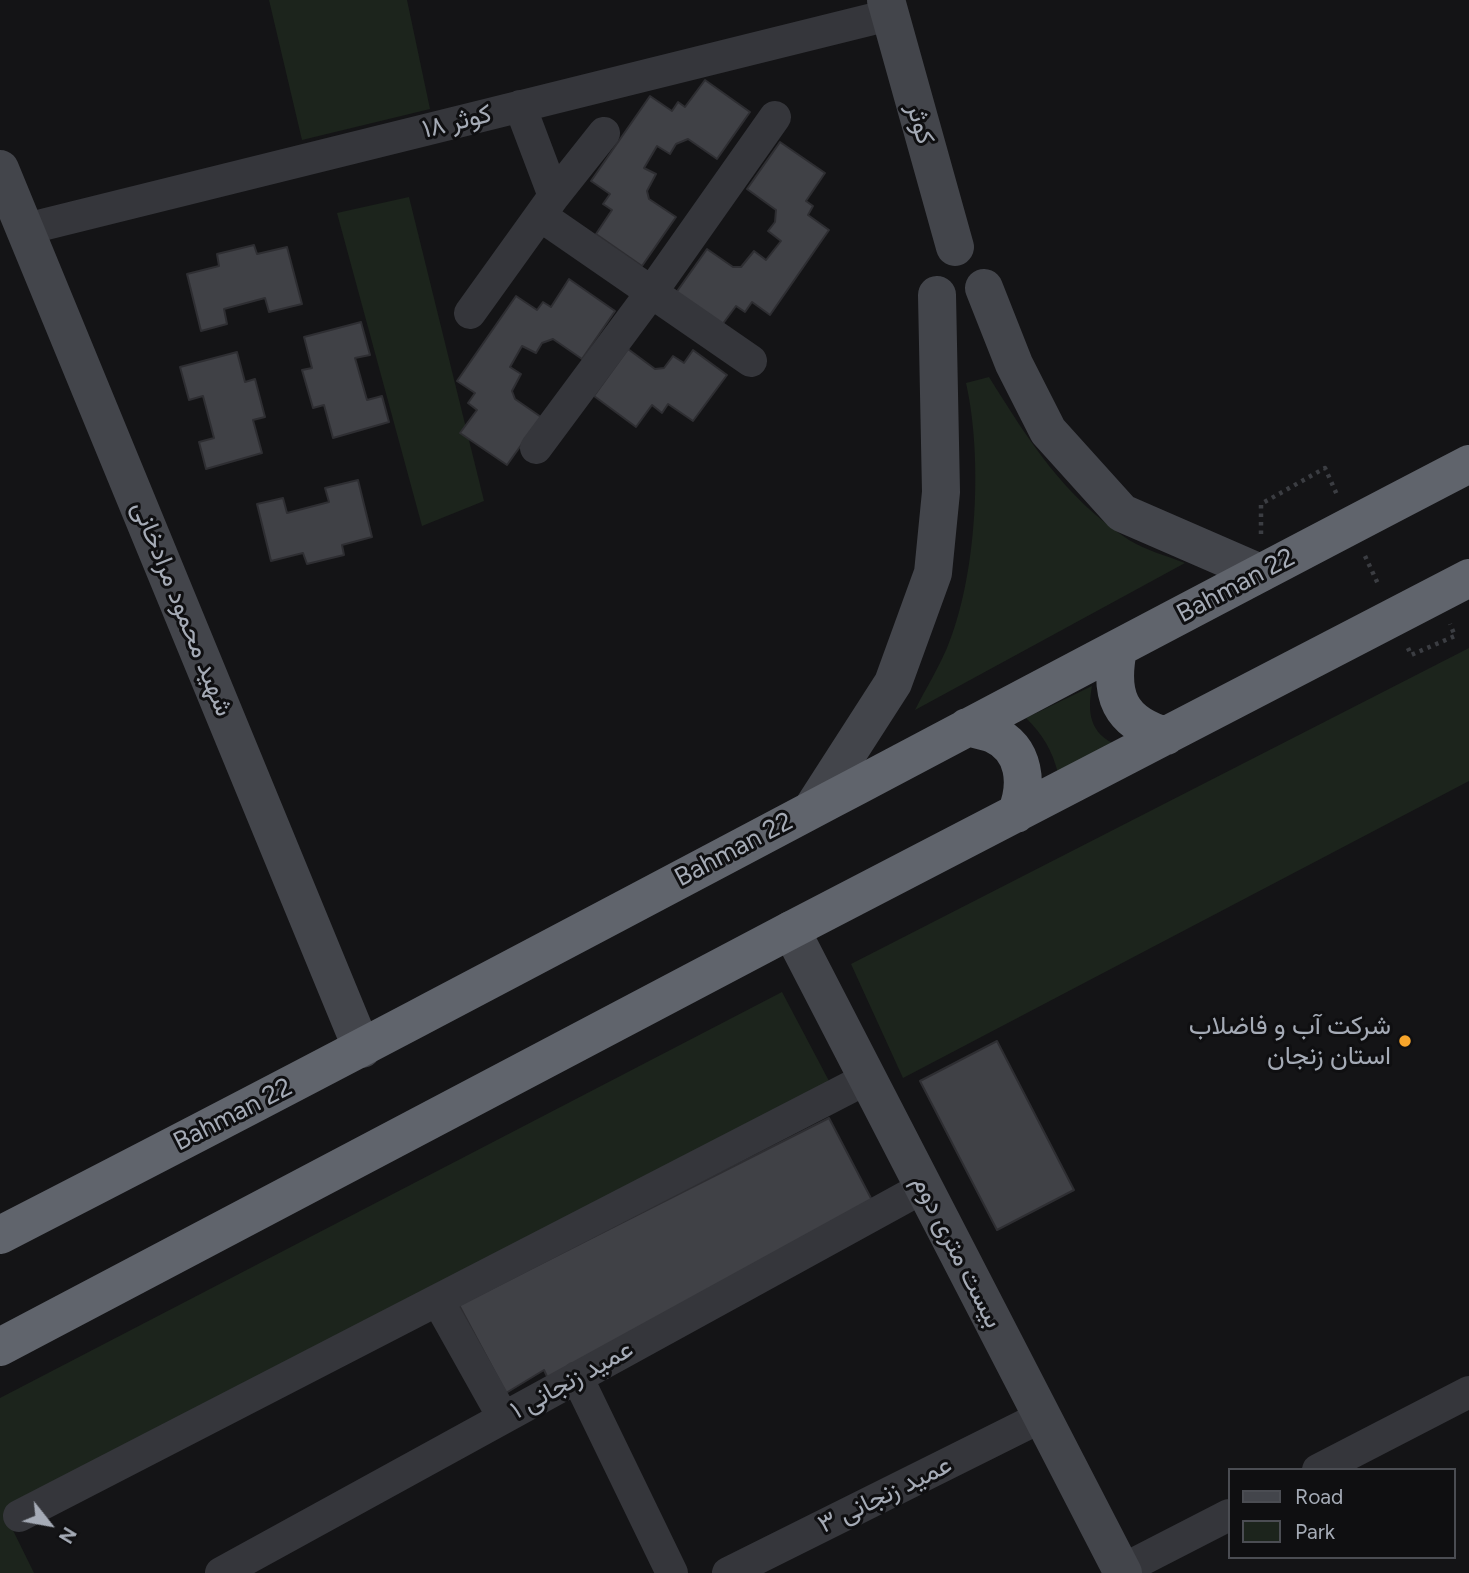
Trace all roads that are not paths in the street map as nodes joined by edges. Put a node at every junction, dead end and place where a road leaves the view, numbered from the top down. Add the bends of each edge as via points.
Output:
1 (887, 7) edge
2 (520, 106) junction
3 (775, 117) dead end
4 (604, 133) dead end
5 (0, 169) edge
6 (548, 206) junction
7 (26, 229) junction
8 (955, 247) junction
9 (984, 288) junction
10 (651, 293) junction
11 (937, 295) junction
12 (470, 313) dead end
13 (751, 361) dead end
14 (537, 448) dead end
15 (1469, 464) edge
16 (1260, 573) junction
17 (1459, 588) edge
18 (1118, 649) junction
19 (967, 727) junction
20 (1166, 736) junction
21 (812, 808) junction
22 (1016, 814) junction
23 (791, 930) junction
24 (362, 1049) junction
25 (868, 1078) junction
26 (924, 1187) junction
27 (9, 1224) edge
28 (439, 1301) junction
29 (0, 1347) edge
30 (576, 1377) junction
31 (1469, 1392) edge
32 (1042, 1416) junction
33 (503, 1417) junction
34 (1322, 1468) edge
35 (19, 1516) dead end
36 (1228, 1516) edge
37 (1123, 1572) edge
38 (220, 1573) edge
39 (672, 1573) edge
40 (728, 1573) edge

1 - 2 street, کوثر ۱۸
1 - 8 street, کوثر
2 - 6 street
2 - 7 street, کوثر ۱۸
3 - 10 street
4 - 6 street
5 - 7 street, شهید محمود مرادخانی
6 - 10 street
6 - 12 street
7 - 24 street, شهید محمود مرادخانی
8 - 9 street via 978,254 984,264
8 - 11 street via 934,260 931,284
9 - 11 street via 979,296 962,304
9 - 16 street via 1014,365 1048,431 1122,513
10 - 13 street
10 - 14 street
11 - 21 street via 941,492 933,573 894,683
15 - 16 highway, Bahman 22
16 - 18 highway, Bahman 22
17 - 20 highway
18 - 19 highway, Bahman 22
18 - 20 highway via 1113,673 1122,707 1134,721
19 - 21 highway, Bahman 22
19 - 22 highway via 993,734 1009,745 1019,760 1023,797
20 - 22 highway
21 - 24 highway, Bahman 22
22 - 23 highway
23 - 25 street, بیست متری دوم
23 - 29 highway
24 - 27 highway, Bahman 22
25 - 26 street, بیست متری دوم
25 - 28 street
26 - 30 street, عمید زنجانی ۱
26 - 32 street, بیست متری دوم
28 - 33 street
28 - 35 street
30 - 33 street, عمید زنجانی ۱
30 - 39 street
31 - 34 street
32 - 37 street, بیست متری دوم
32 - 40 street, عمید زنجانی ۳
33 - 38 street, عمید زنجانی ۱
36 - 37 street

